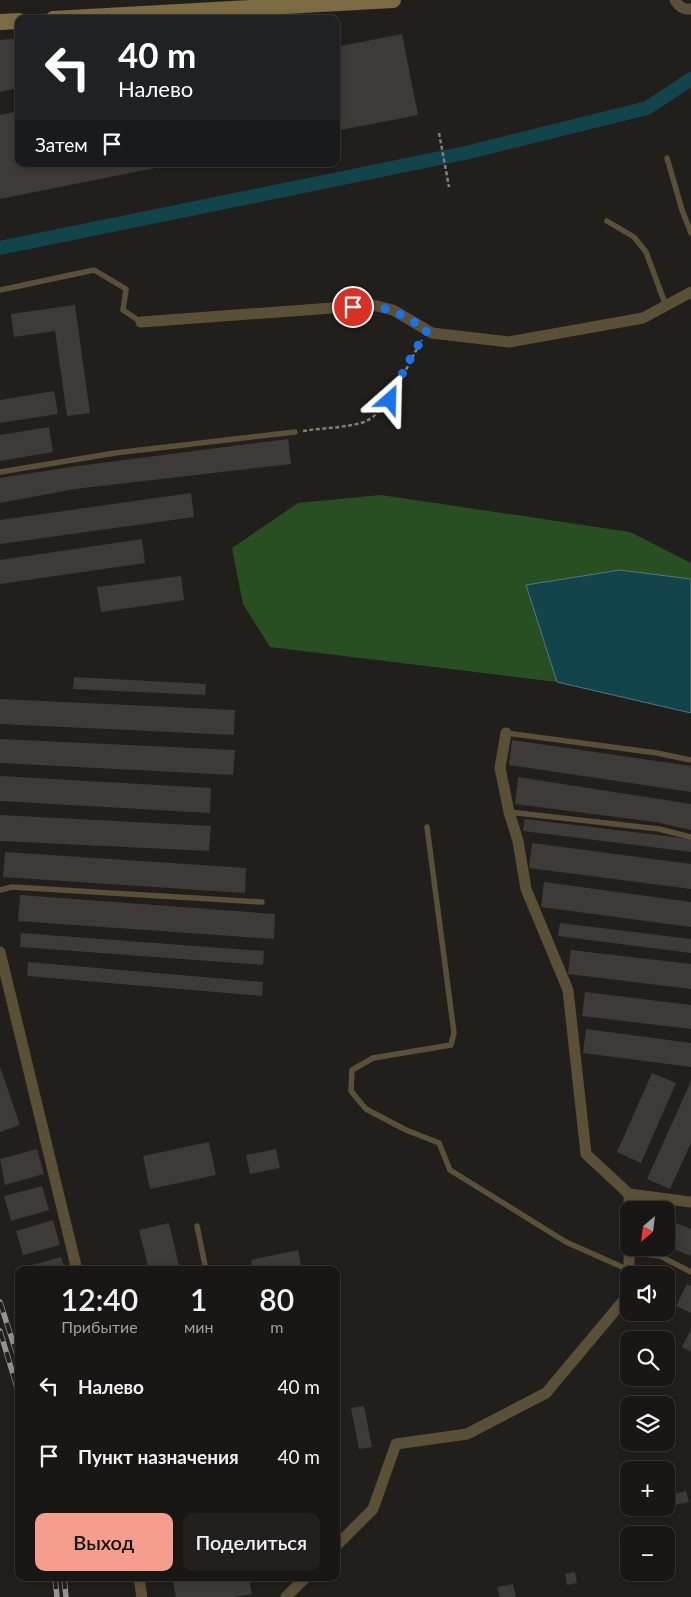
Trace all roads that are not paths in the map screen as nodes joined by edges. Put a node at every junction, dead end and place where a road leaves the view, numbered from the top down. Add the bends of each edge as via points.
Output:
1 (393, 0) edge
2 (675, 0) edge
3 (220, 5) edge
4 (691, 9) edge
5 (101, 15) edge
6 (15, 21) edge
7 (0, 22) edge
8 (667, 158) dead end
9 (607, 221) dead end
10 (691, 233) edge
11 (0, 290) edge
12 (691, 292) edge
13 (666, 306) junction
14 (141, 322) joint
15 (295, 432) road end
16 (0, 472) edge
17 (506, 733) joint
18 (691, 760) edge
19 (508, 812) junction
20 (427, 827) dead end
21 (691, 837) edge
22 (0, 890) edge
23 (262, 902) dead end
24 (0, 952) edge
25 (629, 1194) junction
26 (629, 1201) edge
27 (691, 1202) edge
28 (197, 1226) dead end
29 (660, 1256) edge
30 (76, 1266) edge
31 (205, 1266) edge
32 (620, 1269) edge
33 (691, 1272) edge
34 (620, 1305) edge
35 (340, 1542) edge
36 (139, 1581) edge
37 (302, 1581) edge
38 (142, 1597) edge
39 (286, 1597) edge

1 - 3 street
2 - 4 street via 678,6
3 - 5 street
6 - 7 street
8 - 10 lane
9 - 13 lane via 634,237 646,252
11 - 14 lane via 94,270 126,289 123,310
12 - 13 street
13 - 14 street via 643,318 509,342 432,333 393,310 373,305
15 - 16 lane via 116,453
17 - 18 lane
17 - 19 street via 500,768
19 - 21 lane via 659,829
19 - 25 street via 518,841 526,889 568,990 586,1154
20 - 32 lane via 454,1033 451,1045 373,1058 352,1070 351,1091 366,1108 406,1130 439,1143 450,1170 566,1242
22 - 23 lane via 12,887
24 - 30 street
25 - 26 street
25 - 27 street
28 - 31 lane
29 - 33 lane
34 - 35 street via 546,1393 467,1434 396,1444 373,1509
36 - 38 street
37 - 39 street

